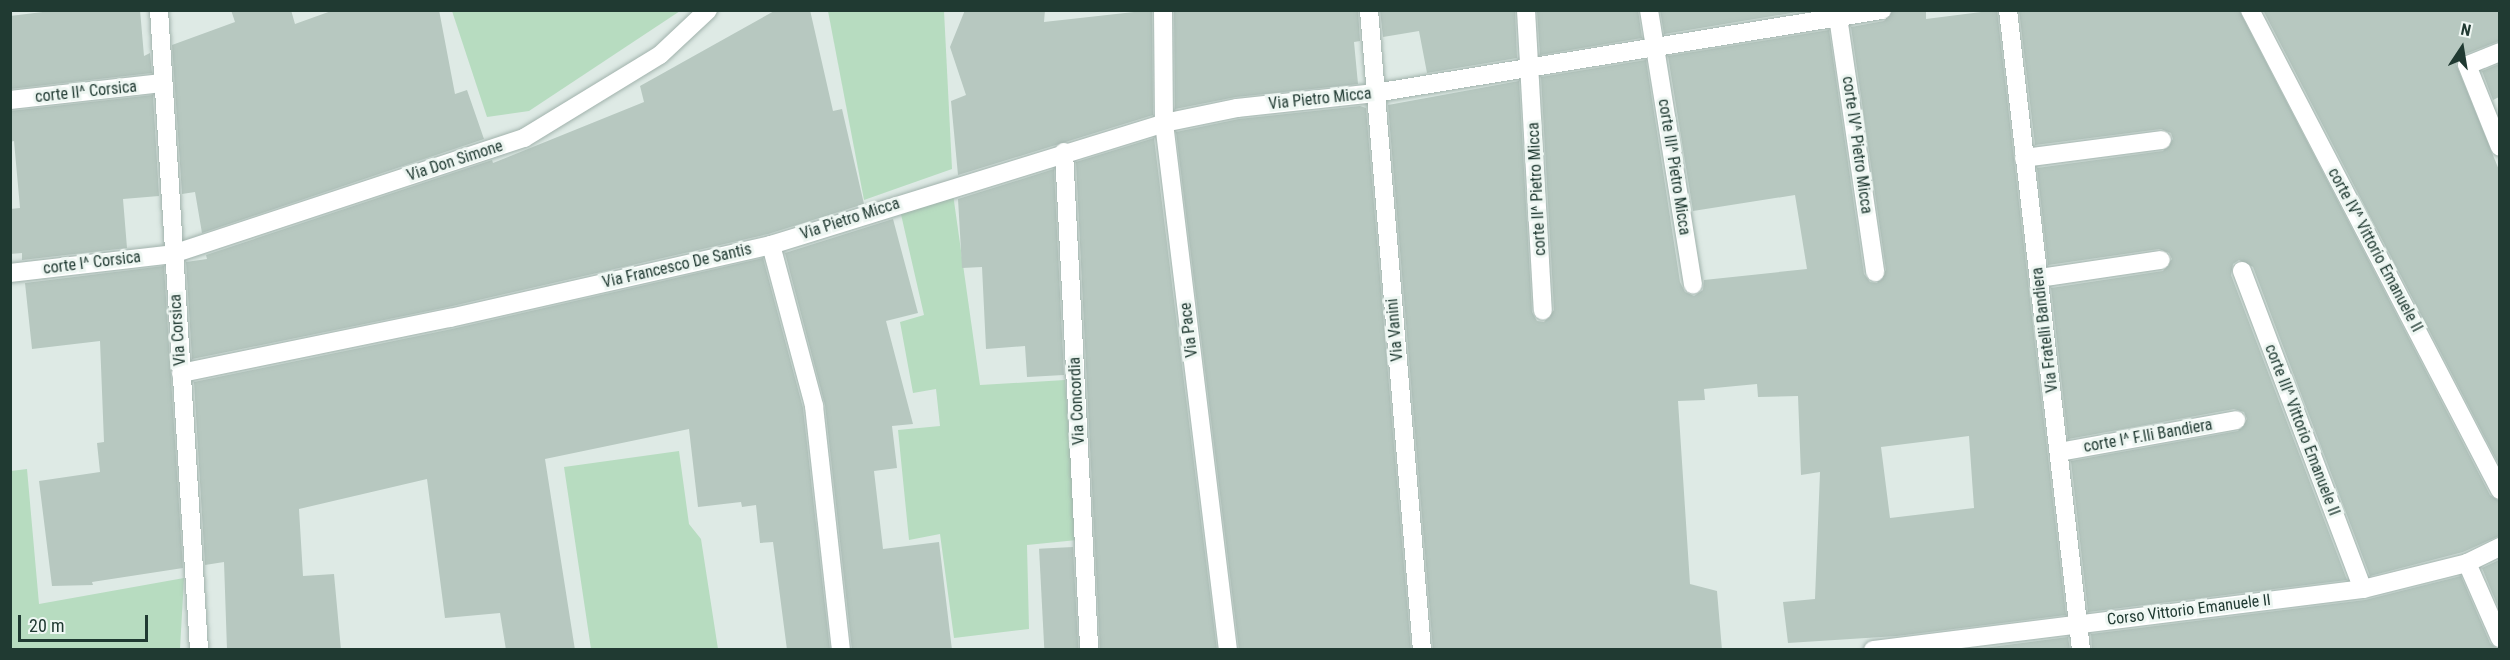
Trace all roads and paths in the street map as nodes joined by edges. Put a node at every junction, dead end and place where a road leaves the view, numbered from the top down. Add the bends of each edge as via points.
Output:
1 (159, 10) edge
2 (708, 10) edge
3 (1163, 10) edge
4 (1369, 10) edge
5 (1526, 10) edge
6 (1649, 10) edge
7 (1882, 10) edge
8 (2008, 10) edge
9 (2250, 10) edge
10 (1838, 14) edge
11 (1655, 49) junction
12 (2499, 52) edge
13 (1531, 67) junction
14 (162, 83) junction
15 (1375, 93) junction
16 (10, 100) edge
17 (1164, 123) junction
18 (2162, 140) dead end
19 (2499, 147) edge
20 (1064, 152) junction
21 (2024, 158) junction
22 (771, 245) junction
23 (173, 254) junction
24 (2161, 260) dead end
25 (2242, 271) dead end
26 (1875, 272) dead end
27 (10, 273) edge
28 (2038, 278) junction
29 (1693, 285) dead end
30 (1543, 311) dead end
31 (181, 373) junction
32 (2236, 420) dead end
33 (2059, 452) junction
34 (2499, 490) edge
35 (2499, 547) edge
36 (2467, 563) junction
37 (2363, 589) junction
38 (2078, 623) junction
39 (2499, 638) edge
40 (199, 650) edge
41 (841, 650) edge
42 (1089, 650) edge
43 (1228, 650) edge
44 (1422, 650) edge
45 (1872, 650) edge
46 (2081, 650) edge

1 - 14 street, Via Corsica
2 - 23 street, Via Don Simone via 660,55 524,138
3 - 17 street, Via Pace
4 - 15 street, Via Vanini
5 - 13 street, corte II^ Pietro Micca
6 - 11 street, corte III^ Pietro Micca
7 - 10 street, Via Pietro Micca
8 - 21 street, Via Fratelli Bandiera
9 - 34 street, corte IV^ Vittorio Emanuele II
10 - 11 street, Via Pietro Micca
10 - 26 street, corte IV^ Pietro Micca
11 - 13 street, Via Pietro Micca
11 - 29 street, corte III^ Pietro Micca
12 - 19 street via 2467,65
13 - 15 street, Via Pietro Micca
13 - 30 street, corte II^ Pietro Micca
14 - 16 street, corte II^ Corsica
14 - 23 street, Via Corsica
15 - 17 street, Via Pietro Micca via 1237,108
15 - 44 street, Via Vanini
17 - 20 street, Via Pietro Micca
17 - 43 street, Via Pace
18 - 21 street
20 - 22 street, Via Pietro Micca
20 - 42 street, Via Concordia
21 - 28 street, Via Fratelli Bandiera
22 - 31 street, Via Francesco De Santis via 450,318
22 - 41 street, Via Francesco De Santis via 814,406
23 - 27 street, corte I^ Corsica
23 - 31 street, Via Corsica
24 - 28 street
25 - 37 street, corte III^ Vittorio Emanuele II
28 - 33 street, Via Fratelli Bandiera
31 - 40 street, Via Corsica
32 - 33 street, corte I^ F.lli Bandiera
33 - 38 street, Via Fratelli Bandiera
35 - 36 street, Corso Vittorio Emanuele II
36 - 37 street, Corso Vittorio Emanuele II
36 - 39 street
37 - 38 street, Corso Vittorio Emanuele II
38 - 45 street, Corso Vittorio Emanuele II
38 - 46 street, Via Fratelli Bandiera

